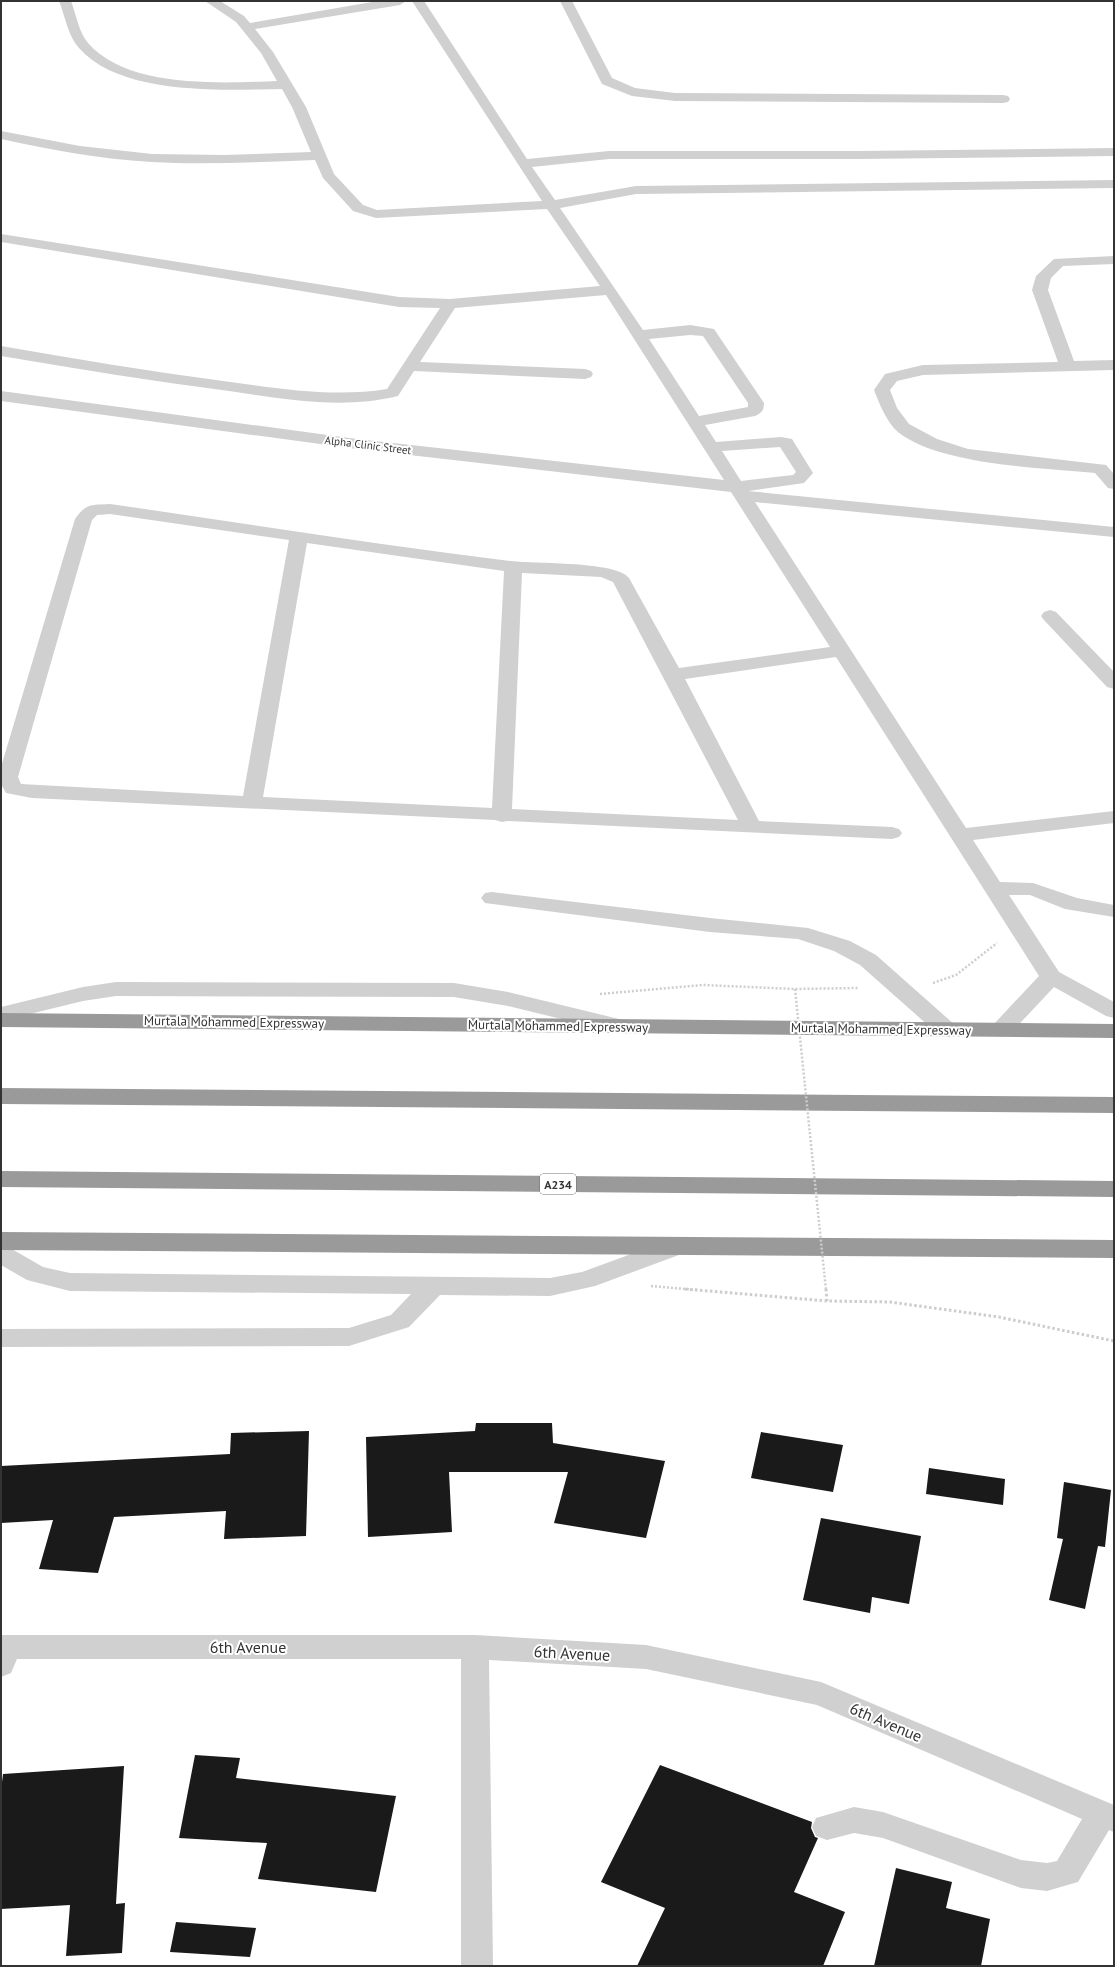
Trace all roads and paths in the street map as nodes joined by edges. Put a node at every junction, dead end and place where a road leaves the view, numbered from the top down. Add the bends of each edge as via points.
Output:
1 (65, 1) edge
2 (211, 1) edge
3 (400, 1) edge
4 (418, 1) edge
5 (566, 1) edge
6 (247, 27) junction
7 (286, 85) junction
8 (1003, 99) dead end
9 (1, 135) edge
10 (1114, 152) edge
11 (320, 156) junction
12 (523, 164) junction
13 (1114, 184) edge
14 (551, 205) junction
15 (1, 238) edge
16 (1114, 260) edge
17 (610, 290) junction
18 (450, 304) junction
19 (639, 335) junction
20 (1, 351) edge
21 (1114, 365) edge
22 (409, 366) junction
23 (1068, 366) junction
24 (585, 374) dead end
25 (1, 396) edge
26 (695, 422) junction
27 (710, 447) junction
28 (1107, 469) edge
29 (1114, 484) edge
30 (739, 491) junction
31 (1114, 532) edge
32 (299, 536) junction
33 (513, 567) junction
34 (1050, 616) dead end
35 (841, 651) junction
36 (673, 675) junction
37 (1114, 684) edge
38 (252, 803) junction
39 (502, 816) junction
40 (1114, 817) edge
41 (752, 826) junction
42 (892, 834) dead end
43 (960, 835) junction
44 (994, 888) junction
45 (492, 898) dead end
46 (1114, 911) edge
47 (1020, 929) junction
48 (1051, 976) junction
49 (900, 988) junction
50 (795, 989) junction
51 (596, 995) dead end
52 (1114, 1011) edge
53 (1, 1014) edge
54 (1, 1020) edge
55 (622, 1026) junction
56 (947, 1030) junction
57 (1001, 1030) junction
58 (1114, 1031) edge
59 (1, 1096) edge
60 (1114, 1105) edge
61 (1, 1179) edge
62 (1114, 1189) edge
63 (1, 1241) edge
64 (678, 1246) junction
65 (1114, 1249) edge
66 (1, 1254) edge
67 (435, 1285) junction
68 (647, 1286) dead end
69 (827, 1301) junction
70 (1, 1338) edge
71 (1114, 1341) edge
72 (475, 1647) junction
73 (2, 1653) edge
74 (1108, 1816) edge
75 (827, 1827) dead end
76 (477, 1966) edge

1 - 7 street via 84,46 111,67 142,78 182,84 221,87
2 - 6 street via 240,19
3 - 6 street
4 - 12 street
5 - 8 street via 607,81 632,92 675,97
6 - 7 street via 268,52
7 - 11 street via 299,107
9 - 11 street via 59,147 128,156 199,159
10 - 12 street via 608,155
11 - 14 street via 328,175 358,208 376,214
12 - 14 street
13 - 14 street via 636,190
14 - 17 street
15 - 18 street via 399,302
16 - 23 street via 1059,262 1044,276 1040,290
17 - 18 street
17 - 19 street
18 - 22 street
19 - 26 street
19 - 26 street via 690,330 708,332 756,403 756,409 749,413
20 - 22 street via 122,372 325,399 367,398 392,393
21 - 23 street
22 - 24 street
23 - 28 street via 923,370 891,378 882,390 889,408 903,428 931,443 966,454
25 - 30 street, Alpha Clinic Street via 356,444
26 - 27 street
27 - 30 street
27 - 30 street via 786,443 805,473 798,479
28 - 29 street
30 - 31 street
30 - 35 street
32 - 33 street
32 - 38 street
32 - 38 street via 110,509 92,510 84,519 8,777 13,789 32,792
33 - 36 street via 604,572 620,578
33 - 39 street
34 - 37 street
35 - 36 street
35 - 43 street
36 - 41 street
38 - 39 street
39 - 41 street
40 - 43 street
41 - 42 street
43 - 44 street
44 - 46 street via 1033,889 1073,904
44 - 47 street
45 - 49 street via 710,925 800,933 842,946 868,960
47 - 48 street
47 - 49 path via 988,948 956,975 928,984
48 - 52 street
48 - 57 street
49 - 50 path
49 - 56 street
50 - 51 path via 703,985
50 - 69 path, bridge
53 - 55 street via 116,988 454,990 508,999
54 - 55 highway, Murtala Mohammed Expressway
55 - 56 highway, Murtala Mohammed Expressway
56 - 57 highway, Murtala Mohammed Expressway
57 - 58 highway, Murtala Mohammed Expressway
59 - 60 highway
61 - 62 highway, A234
63 - 64 highway
64 - 65 highway
64 - 67 street via 586,1280 550,1287
66 - 67 street via 36,1274 70,1282
67 - 70 street via 400,1321 349,1337
68 - 69 path
69 - 71 path via 890,1302 999,1317
72 - 73 street, 6th Avenue
72 - 74 street, 6th Avenue via 646,1658 821,1694
72 - 76 street
74 - 75 street via 1067,1872 1047,1877 1022,1874 883,1825 854,1820

